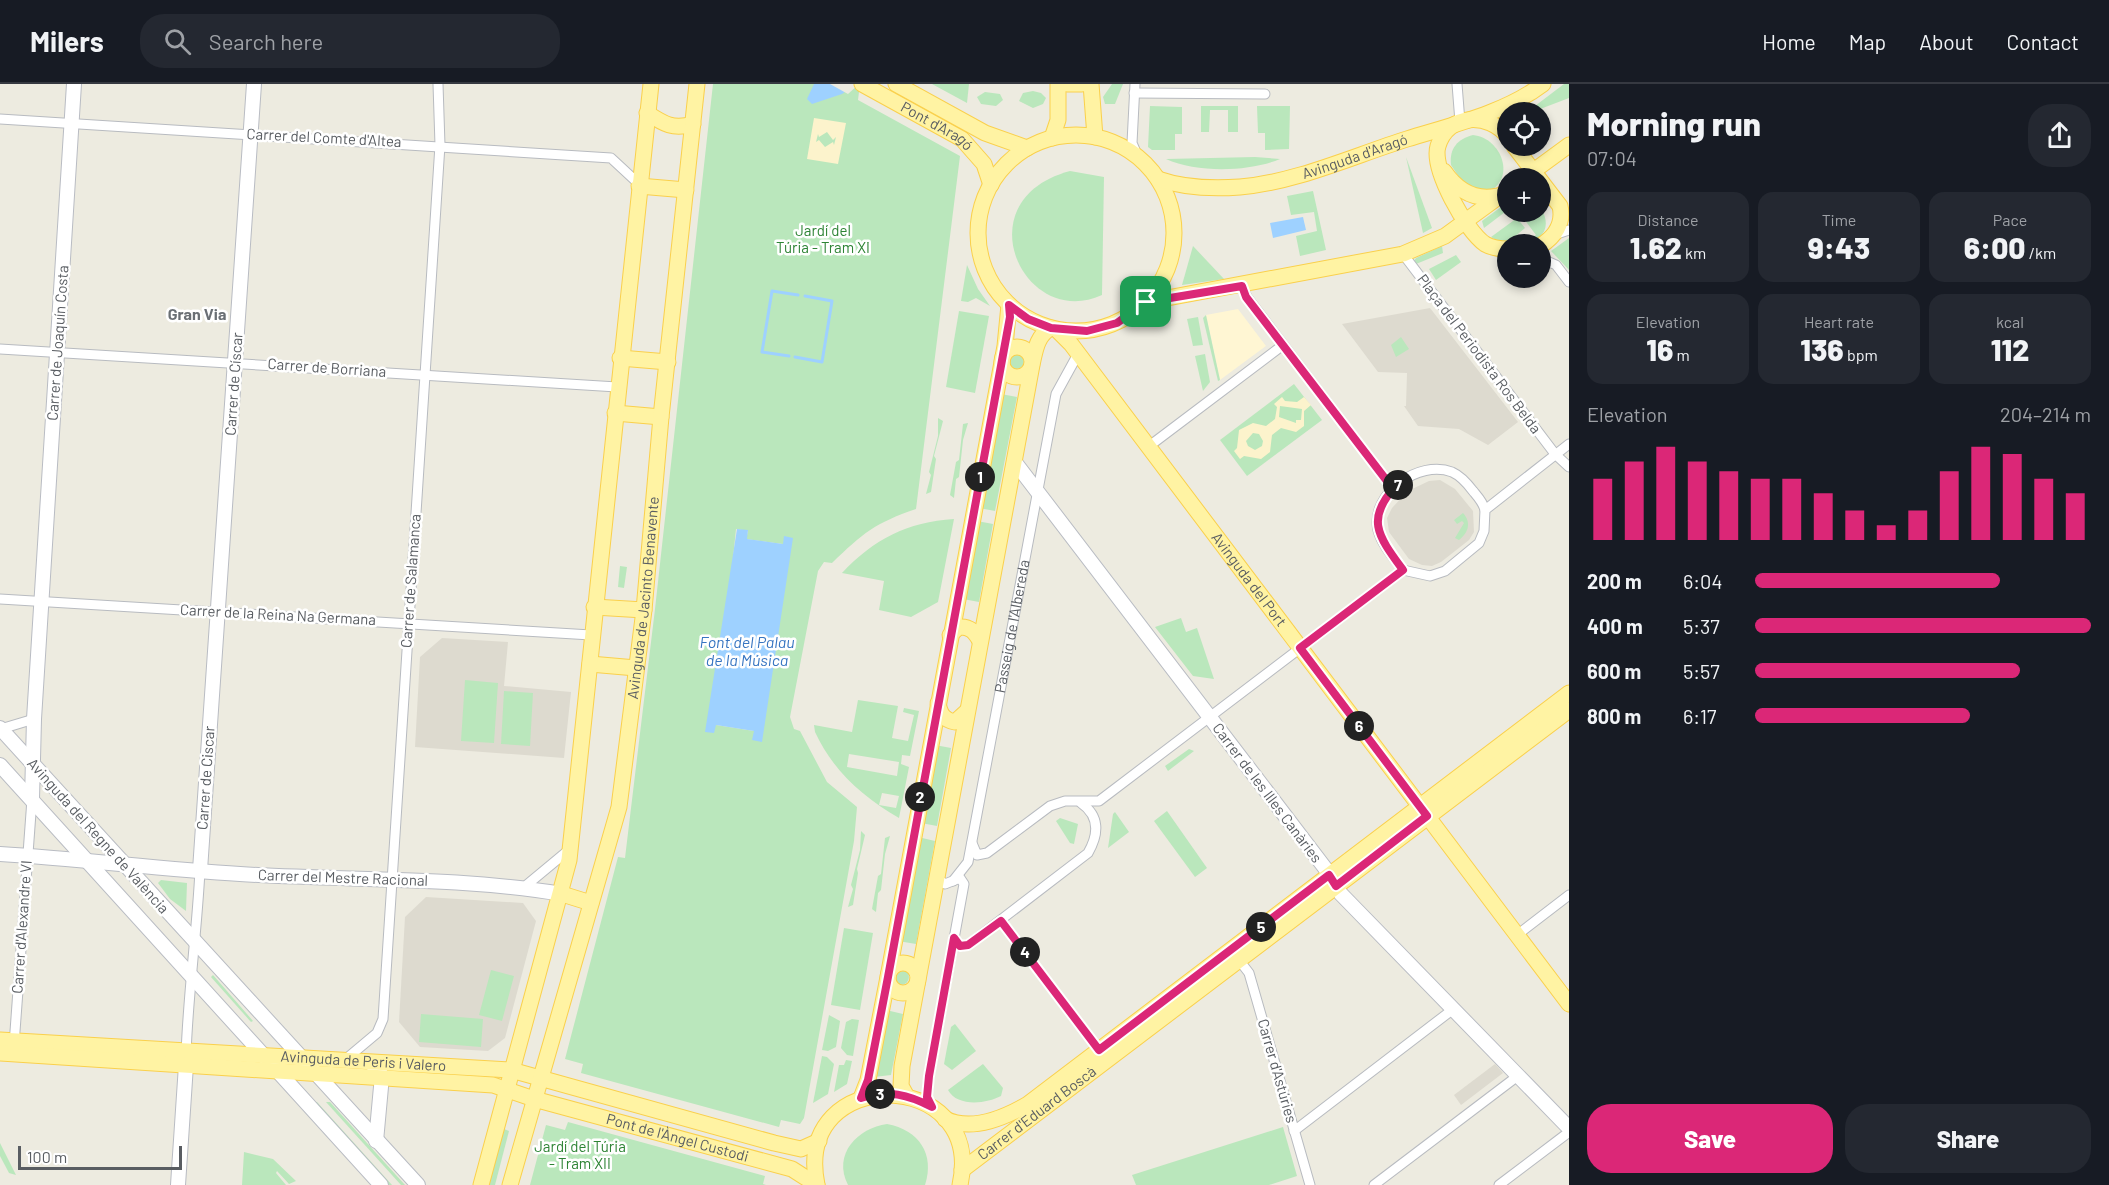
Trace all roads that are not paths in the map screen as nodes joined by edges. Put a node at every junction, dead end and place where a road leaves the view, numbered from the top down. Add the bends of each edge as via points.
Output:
1 (74, 84) edge
2 (254, 84) edge
3 (438, 84) edge
4 (651, 84) edge
5 (697, 84) edge
6 (862, 84) edge
7 (896, 84) edge
8 (1058, 84) edge
9 (1067, 84) edge
10 (1082, 84) edge
11 (1091, 84) edge
12 (1456, 84) edge
13 (1543, 84) edge
14 (1135, 88) edge
15 (1265, 94) dead end
16 (647, 113) junction
17 (0, 119) edge
18 (1460, 122) junction
19 (73, 124) junction
20 (693, 124) junction
21 (1497, 125) edge
22 (251, 134) junction
23 (1095, 137) junction
24 (1052, 138) junction
25 (440, 145) junction
26 (1569, 145) edge
27 (1027, 148) junction
28 (1437, 155) junction
29 (1138, 157) junction
30 (1538, 168) edge
31 (1158, 179) junction
32 (639, 185) junction
33 (991, 185) junction
34 (686, 190) junction
35 (1497, 193) edge
36 (1551, 193) edge
37 (1497, 196) edge
38 (1563, 203) edge
39 (1466, 220) junction
40 (1569, 230) edge
41 (1554, 235) junction
42 (1551, 237) edge
43 (1497, 246) edge
44 (1403, 254) junction
45 (1551, 264) edge
46 (1569, 282) edge
47 (1242, 286) junction
48 (1146, 302) junction
49 (1009, 305) junction
50 (1054, 329) junction
51 (1283, 345) junction
52 (0, 349) edge
53 (57, 352) junction
54 (1078, 354) junction
55 (620, 358) junction
56 (1002, 359) junction
57 (236, 362) junction
58 (668, 362) junction
59 (1032, 365) junction
60 (424, 374) junction
61 (617, 387) junction
62 (615, 413) junction
63 (661, 417) junction
64 (1569, 444) edge
65 (1148, 447) junction
66 (1555, 454) junction
67 (1014, 461) junction
68 (1569, 467) edge
69 (1398, 484) junction
70 (1038, 490) junction
71 (1485, 510) junction
72 (1403, 570) junction
73 (0, 598) edge
74 (40, 601) junction
75 (594, 607) junction
76 (644, 610) junction
77 (218, 611) junction
78 (409, 623) junction
79 (591, 635) junction
80 (950, 635) junction
81 (980, 641) junction
82 (1300, 648) junction
83 (590, 664) junction
84 (636, 668) junction
85 (1569, 693) edge
86 (938, 704) junction
87 (1569, 710) edge
88 (966, 712) junction
89 (1209, 717) junction
90 (34, 719) junction
91 (1, 729) edge
92 (33, 764) junction
93 (0, 765) edge
94 (32, 799) junction
95 (1081, 803) junction
96 (1423, 811) junction
97 (972, 843) junction
98 (570, 849) junction
99 (987, 853) junction
100 (0, 854) edge
101 (28, 856) junction
102 (87, 860) junction
103 (124, 864) junction
104 (200, 870) junction
105 (391, 878) junction
106 (936, 878) junction
107 (1333, 880) junction
108 (953, 881) junction
109 (964, 887) junction
110 (523, 888) junction
111 (562, 894) junction
112 (1569, 896) edge
113 (591, 903) junction
114 (1001, 921) junction
115 (1517, 935) junction
116 (954, 938) junction
117 (196, 944) junction
118 (1239, 960) junction
119 (191, 975) junction
120 (888, 977) junction
121 (917, 981) junction
122 (1569, 1004) edge
123 (1452, 1010) junction
124 (260, 1014) junction
125 (238, 1030) junction
126 (7, 1047) edge
127 (1099, 1050) junction
128 (186, 1052) junction
129 (264, 1055) junction
130 (300, 1057) junction
131 (343, 1060) junction
132 (369, 1062) junction
133 (511, 1070) junction
134 (279, 1071) junction
135 (314, 1073) junction
136 (1519, 1075) junction
137 (382, 1076) junction
138 (541, 1078) junction
139 (506, 1089) junction
140 (906, 1095) junction
141 (861, 1098) junction
142 (534, 1099) junction
143 (932, 1107) junction
144 (945, 1119) junction
145 (1569, 1130) edge
146 (1294, 1131) junction
147 (376, 1141) junction
148 (819, 1141) junction
149 (961, 1175) edge
150 (177, 1185) edge
151 (381, 1185) edge
152 (418, 1185) edge
153 (481, 1185) edge
154 (510, 1185) edge
155 (817, 1185) edge
156 (973, 1185) edge
157 (1310, 1185) edge
158 (1374, 1185) edge
159 (1499, 1185) edge

1 - 19 street, Carrer de Joaquín Costa
2 - 22 street, Carrer de Císcar
3 - 25 street, Carrer de Salamanca
4 - 16 main road
5 - 20 main road, Avinguda de Jacinto Benavente
6 - 33 main road, Pont d'Aragó via 962,139 984,164
7 - 27 main road, Pont d'Aragó via 998,140
8 - 24 main road via 1058,120
9 - 10 main road
11 - 23 main road
12 - 18 street
13 - 18 main road, Avinguda d'Aragó via 1514,102
14 - 15 street
14 - 29 street via 1132,143
16 - 20 main road via 668,127
16 - 32 main road
17 - 19 street, Carrer del Comte d'Altea
18 - 21 main road via 1486,120
18 - 28 main road via 1442,136
18 - 31 main road, Avinguda d'Aragó via 1254,185 1199,187
19 - 22 street, Carrer del Comte d'Altea
19 - 53 street, Carrer de Joaquín Costa
20 - 34 main road, Avinguda de Jacinto Benavente
22 - 25 street, Carrer del Comte d'Altea
22 - 57 street, Carrer de Císcar
23 - 24 main road
23 - 29 main road
24 - 27 main road
25 - 32 street, Carrer del Comte d'Altea via 611,158
25 - 60 street, Carrer de Salamanca
26 - 30 main road
27 - 33 main road via 1003,168
28 - 35 main road via 1451,181 1461,190 1480,198
28 - 39 main road via 1442,182
29 - 31 main road
31 - 48 main road via 1173,215 1173,254 1162,282
32 - 34 main road
32 - 55 main road
33 - 49 main road via 978,233 984,267
34 - 58 main road, Avinguda de Jacinto Benavente
36 - 38 main road
37 - 39 main road
38 - 41 main road
39 - 43 main road via 1480,240
39 - 44 main road via 1440,239
40 - 41 street
41 - 42 main road
44 - 47 main road
44 - 66 street, Plaça del Periodista Ros Belda
45 - 46 street
47 - 48 main road
47 - 51 street
48 - 50 main road via 1117,323 1087,331
49 - 50 main road via 1028,319
49 - 56 main road
50 - 54 main road, Avinguda del Port
50 - 59 main road, Passeig de l'Albereda via 1041,335
51 - 65 street
51 - 69 street via 1387,481
52 - 53 street, Carrer de Borriana
53 - 57 street, Carrer de Borriana
53 - 74 street, Carrer de Joaquín Costa
54 - 65 main road, Avinguda del Port
54 - 70 street, Passeig de l'Albereda via 1056,394
55 - 58 main road
55 - 61 main road
56 - 59 main road via 1003,369 1011,376 1026,374
56 - 59 main road via 1010,348 1020,347 1031,356
56 - 80 main road
57 - 60 street, Carrer de Borriana
57 - 77 street, Carrer de Císcar
58 - 63 main road, Avinguda de Jacinto Benavente
59 - 67 main road, Passeig de l'Albereda
60 - 61 street, Carrer de Borriana
60 - 78 street, Carrer de Salamanca
61 - 62 main road
62 - 63 main road
62 - 75 main road
63 - 76 main road, Avinguda de Jacinto Benavente
64 - 66 street
65 - 82 main road, Avinguda del Port
66 - 68 street, Plaça del Periodista Ros Belda
66 - 71 street
67 - 70 street, Carrer de les Illes Canàries
67 - 81 main road, Passeig de l'Albereda
69 - 71 street via 1426,470 1444,470 1467,484
69 - 72 street via 1381,505 1377,522 1382,540
70 - 89 street, Carrer de les Illes Canàries
70 - 97 street, Passeig de l'Albereda
71 - 72 street via 1479,543 1445,571 1430,576
72 - 82 street
73 - 74 street, Carrer de la Reina Na Germana
74 - 77 street, Carrer de la Reina Na Germana
74 - 90 street, Carrer de Joaquín Costa
75 - 76 main road
75 - 79 main road
76 - 84 main road, Avinguda de Jacinto Benavente
77 - 78 street, Carrer de la Reina Na Germana
77 - 104 street, Carrer de Ciscar
78 - 79 street, Carrer de la Reina Na Germana
78 - 105 street, Carrer de Salamanca
79 - 83 main road
80 - 81 main road, Passeig de l'Albereda via 965,626
80 - 86 main road
81 - 88 main road, Passeig de l'Albereda
82 - 89 street
82 - 96 main road, Avinguda del Port
83 - 84 main road
83 - 98 main road
84 - 113 main road, Avinguda de Jacinto Benavente via 620,807
85 - 96 main road
86 - 88 main road via 940,713 949,721 955,722
86 - 120 main road
87 - 96 main road
88 - 106 main road, Passeig de l'Albereda
89 - 95 street via 1104,798
89 - 107 street, Carrer de les Illes Canàries
90 - 91 street
90 - 92 street, Carrer de Joaquín Costa
91 - 92 street, Avinguda del Regne de València
92 - 94 street, Carrer de Joaquín Costa
92 - 103 street, Avinguda del Regne de València
93 - 94 street, Avinguda del Regne de València
94 - 101 street, Carrer d'Alexandre VI
94 - 102 street, Avinguda del Regne de València
95 - 99 street via 1065,801 1050,806
95 - 114 street via 1096,820 1088,853
96 - 107 main road, Carrer d'Eduard Boscà
96 - 115 main road, Avinguda del Port
97 - 99 street via 977,855
97 - 108 street, Passeig de l'Albereda via 967,865
98 - 110 street
98 - 111 main road
99 - 109 street via 969,873
100 - 101 street, Carrer del Mestre Racional
101 - 102 street, Carrer del Mestre Racional
101 - 126 street, Carrer d'Alexandre VI
102 - 103 street, Carrer del Mestre Racional
102 - 119 street, Avinguda del Regne de València
103 - 104 street, Carrer del Mestre Racional
103 - 117 street, Avinguda del Regne de València
104 - 105 street, Carrer del Mestre Racional
104 - 117 street, Carrer de Ciscar
105 - 110 street, Carrer del Mestre Racional
105 - 131 street, Carrer de Salamanca via 383,1023 374,1036
106 - 108 street via 945,884
106 - 121 main road, Passeig de l'Albereda
107 - 118 main road, Carrer d'Eduard Boscà
107 - 123 street, Carrer de les Illes Canàries
107 - 127 main road, Carrer d'Eduard Boscà
108 - 109 street via 960,878
109 - 116 street
110 - 111 street, Carrer del Mestre Racional
111 - 113 main road
111 - 133 main road
112 - 115 street
113 - 138 main road, Avinguda de Jacinto Benavente
114 - 116 street via 968,945 960,946
114 - 127 street
115 - 122 main road, Avinguda del Port
116 - 143 street via 929,1076 927,1097
117 - 119 street
117 - 124 street, Avinguda del Regne de València
118 - 146 street, Carrer d'Astúries via 1249,973
118 - 149 main road, Carrer d'Eduard Boscà
119 - 125 street, Avinguda del Regne de València
119 - 128 street
120 - 121 main road via 890,986 898,992 908,992
120 - 121 main road via 892,968 905,963 914,968
120 - 141 main road
121 - 140 main road, Passeig de l'Albereda via 900,1078
123 - 136 street, Carrer de les Illes Canàries
123 - 146 street
124 - 125 street via 262,1019 255,1030
124 - 130 street, Avinguda del Regne de València
125 - 129 street, Avinguda del Regne de València
126 - 128 main road, Avinguda de Peris i Valero
127 - 144 main road, Carrer d'Eduard Boscà via 1017,1110 979,1123 961,1124
128 - 129 main road, Avinguda de Peris i Valero
128 - 134 main road, Avinguda de Peris i Valero
128 - 150 street
129 - 130 main road, Avinguda de Peris i Valero
129 - 134 street, Avinguda del Regne de València
130 - 131 main road, Avinguda de Peris i Valero
130 - 135 street, Avinguda del Regne de València
131 - 132 main road, Avinguda de Peris i Valero
132 - 133 main road, Avinguda de Peris i Valero
132 - 137 street
133 - 138 main road, Avinguda de Peris i Valero
133 - 139 main road
134 - 135 main road, Avinguda de Peris i Valero
134 - 151 street, Avinguda del Regne de València
135 - 137 main road, Avinguda de Peris i Valero
135 - 147 street, Avinguda del Regne de València
136 - 145 street, Carrer de les Illes Canàries
136 - 158 street
137 - 139 main road, Avinguda de Peris i Valero via 493,1084
137 - 147 street
138 - 142 main road, Avinguda de Jacinto Benavente
138 - 148 main road, Pont de l'Àngel Custodi via 774,1143 801,1149
139 - 142 main road, Avinguda de Peris i Valero
139 - 153 main road
140 - 141 main road
140 - 143 main road
141 - 148 main road via 834,1116
142 - 154 main road, Avinguda de Jacinto Benavente
142 - 155 main road, Pont de l'Àngel Custodi via 796,1171
143 - 144 main road
144 - 149 main road via 958,1145
145 - 159 street
146 - 157 street, Carrer d'Astúries
147 - 152 street, Avinguda del Regne de València
148 - 155 main road
149 - 156 main road

